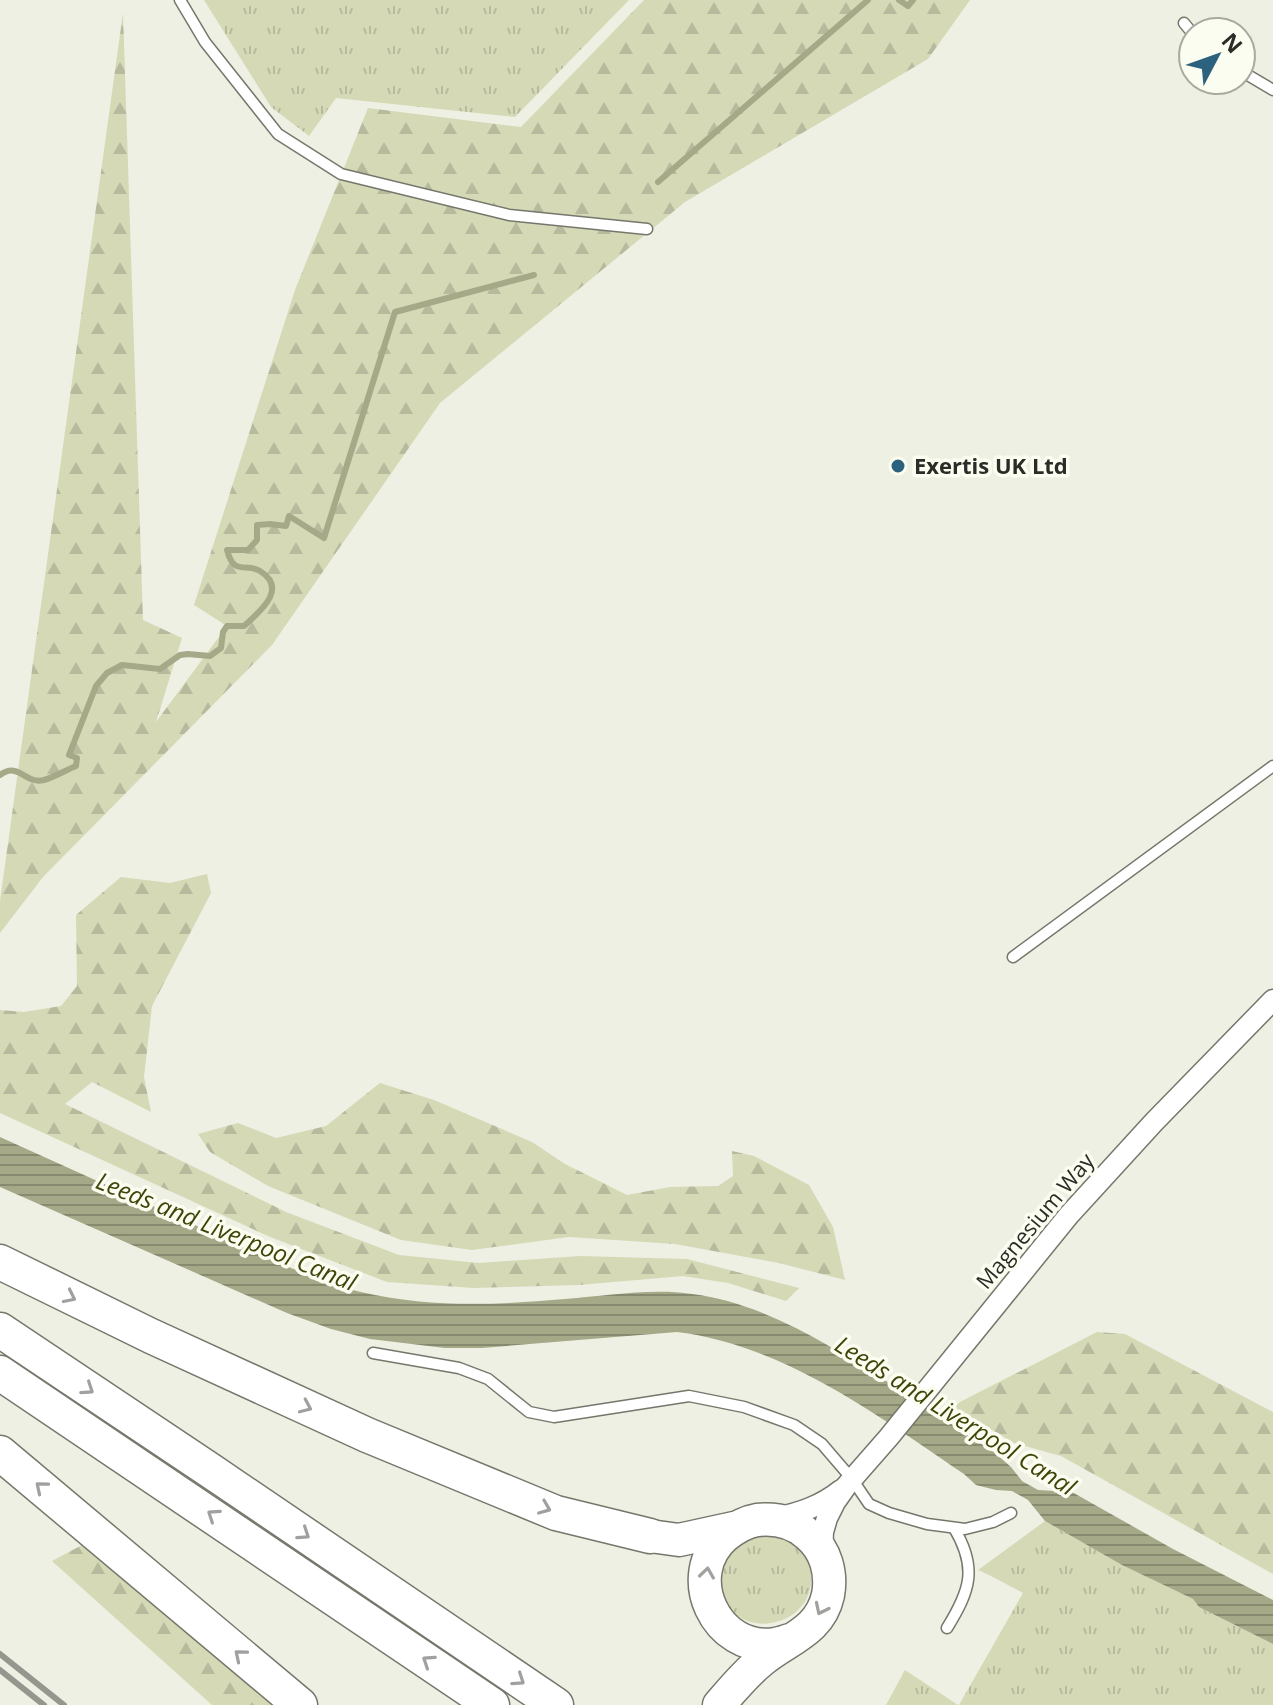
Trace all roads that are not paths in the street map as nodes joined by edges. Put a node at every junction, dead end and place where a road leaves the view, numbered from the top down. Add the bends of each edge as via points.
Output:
1 (180, 0) edge
2 (647, 229) dead end
3 (1273, 766) edge
4 (1013, 957) dead end
5 (1273, 1000) edge
6 (0, 1262) edge
7 (0, 1330) edge
8 (373, 1353) dead end
9 (0, 1373) edge
10 (0, 1453) edge
11 (850, 1482) junction
12 (1011, 1513) dead end
13 (768, 1519) junction
14 (734, 1528) junction
15 (954, 1528) junction
16 (650, 1536) joint
17 (822, 1551) junction
18 (719, 1622) junction
19 (947, 1628) dead end
20 (793, 1639) junction
21 (300, 1705) edge
22 (492, 1705) edge
23 (556, 1705) edge
24 (718, 1705) edge

1 - 2 lane via 205,42 278,134 341,174 509,215
3 - 4 lane
5 - 11 street, Magnesium Way via 1069,1215
6 -> 16 highway via 367,1435 556,1513
7 -> 23 highway
8 - 11 lane via 459,1368 488,1379 529,1412 554,1417 689,1396 744,1407 794,1425 822,1444
22 -> 9 highway
21 -> 10 highway
11 - 13 street, Magnesium Way via 814,1507
11 - 15 lane via 869,1504 889,1513
11 - 17 street, Magnesium Way via 827,1518
12 - 15 lane via 993,1522
13 - 14 highway
13 - 17 highway via 802,1530
14 - 16 highway via 679,1540
18 -> 14 highway via 704,1582 718,1542
15 - 19 lane via 970,1564 970,1579
17 -> 20 highway via 830,1574 826,1605 807,1631
18 - 20 highway via 753,1643
18 - 24 highway via 726,1670
20 - 24 highway via 757,1664

